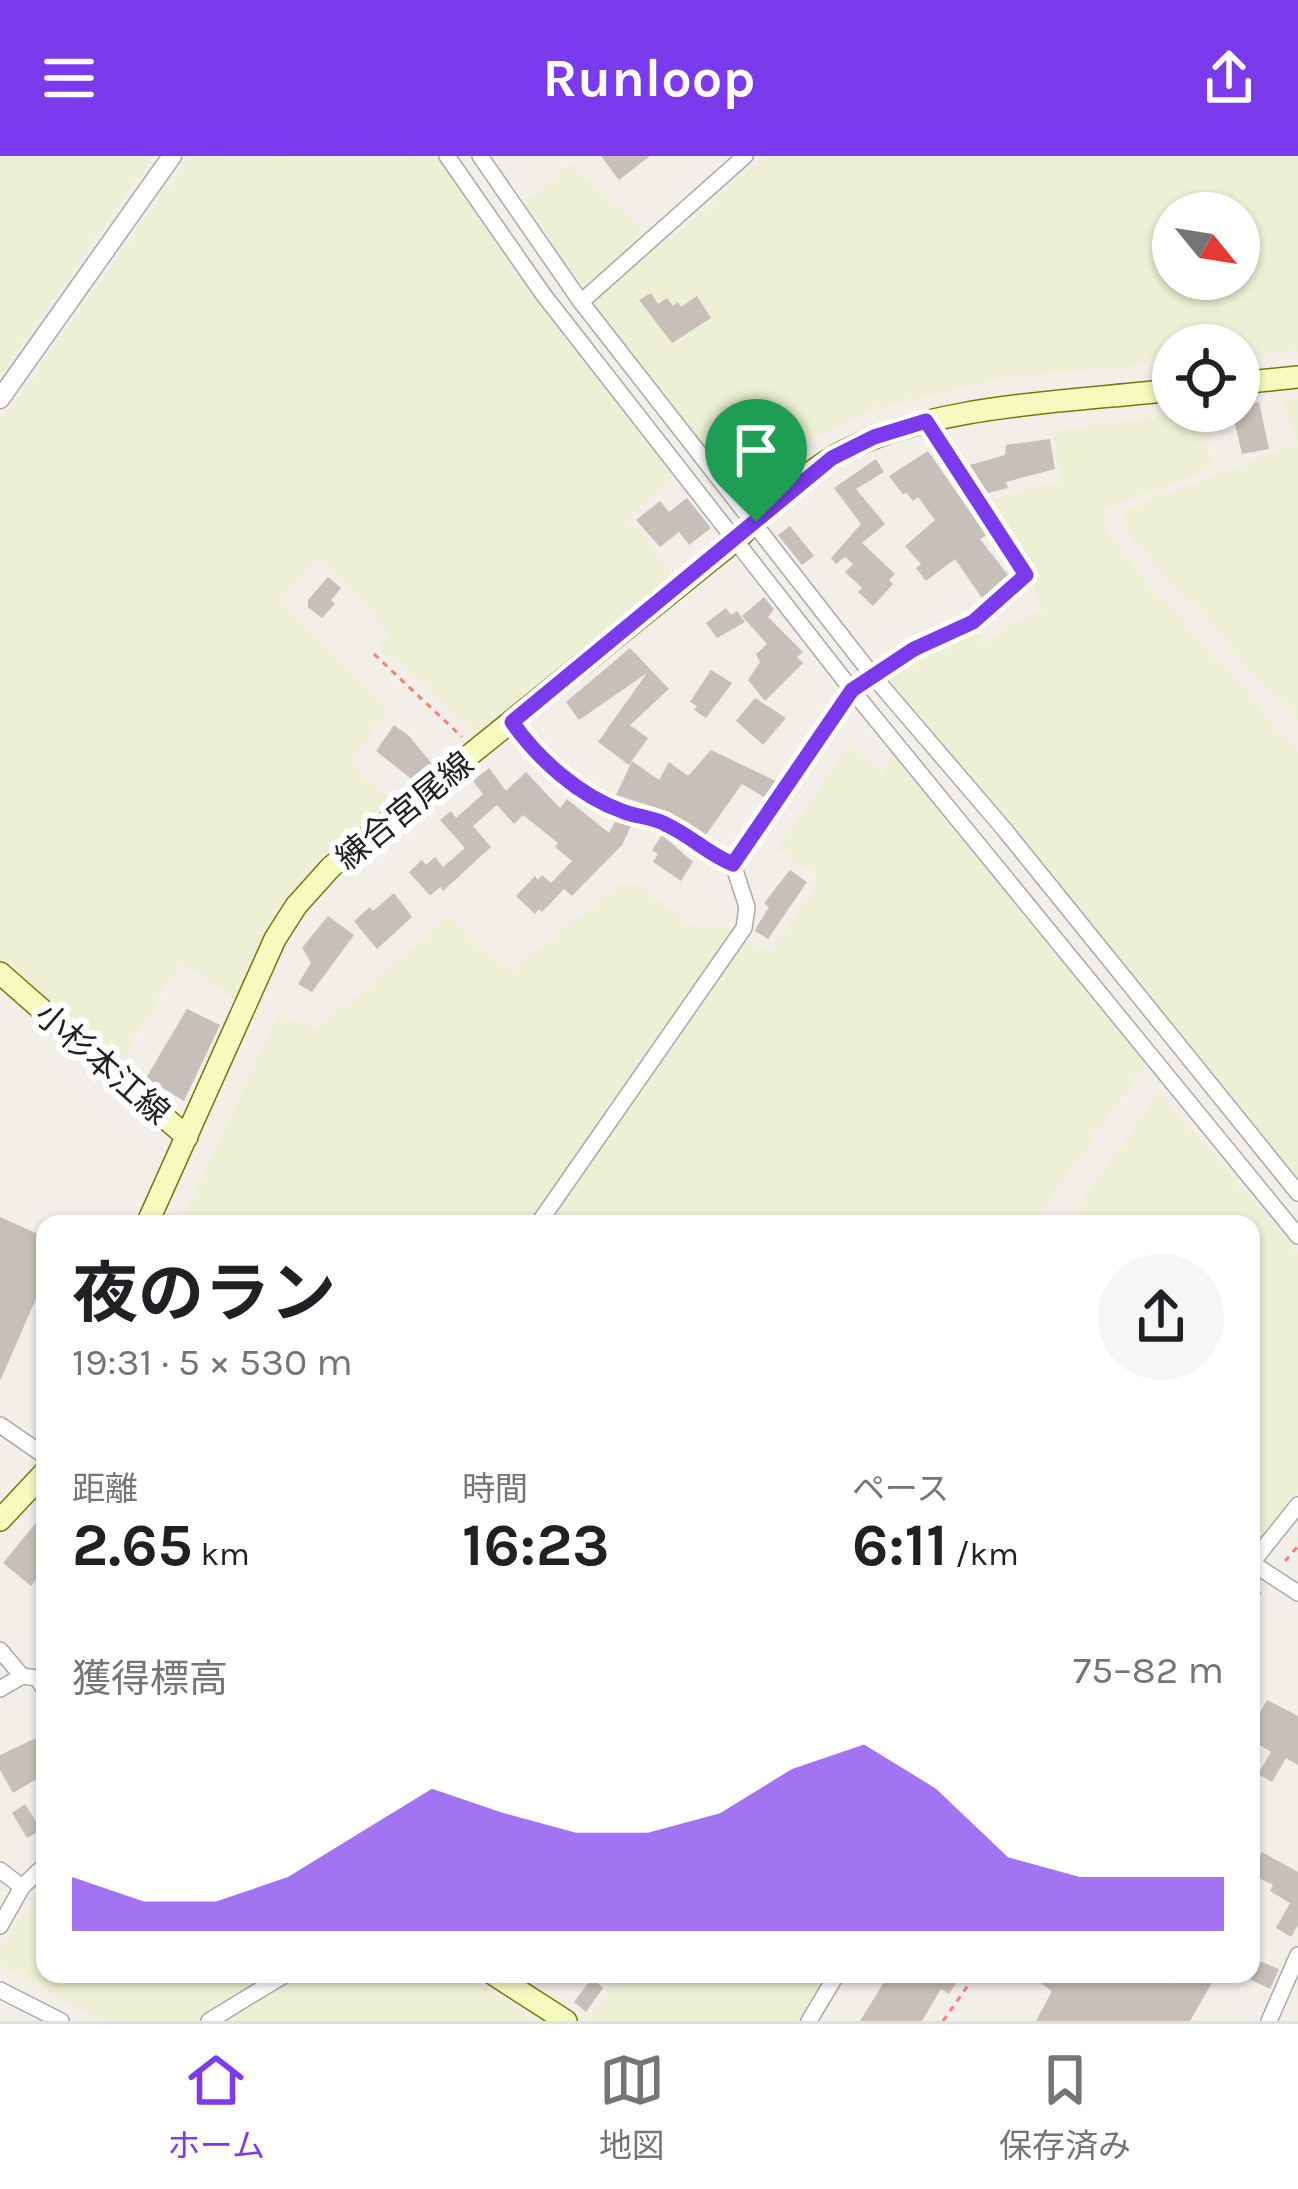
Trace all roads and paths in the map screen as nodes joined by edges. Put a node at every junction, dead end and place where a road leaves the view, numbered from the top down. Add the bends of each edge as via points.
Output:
1 (172, 156) edge
2 (447, 156) edge
3 (480, 156) edge
4 (745, 156) edge
5 (580, 302) junction
6 (1298, 376) edge
7 (1260, 381) edge
8 (1152, 393) edge
9 (0, 398) edge
10 (926, 421) junction
11 (756, 522) junction
12 (737, 539) junction
13 (374, 654) dead end
14 (874, 676) junction
15 (852, 690) junction
16 (512, 722) junction
17 (476, 750) junction
18 (733, 864) junction
19 (0, 973) edge
20 (188, 1137) junction
21 (1298, 1193) edge
22 (151, 1215) edge
23 (544, 1215) edge
24 (1298, 1236) edge
25 (0, 1425) edge
26 (36, 1450) edge
27 (36, 1482) edge
28 (1298, 1505) edge
29 (0, 1520) edge
30 (1298, 1546) edge
31 (1260, 1553) edge
32 (1260, 1567) edge
33 (1279, 1568) dead end
34 (1267, 1583) dead end
35 (1296, 1586) edge
36 (1260, 1593) edge
37 (0, 1650) edge
38 (22, 1676) junction
39 (36, 1678) edge
40 (0, 1689) edge
41 (0, 1870) edge
42 (36, 1873) edge
43 (22, 1887) junction
44 (0, 1926) edge
45 (1298, 1955) edge
46 (271, 1983) edge
47 (507, 1983) edge
48 (832, 1983) edge
49 (970, 1983) edge
50 (0, 1990) edge
51 (61, 2021) edge
52 (209, 2021) edge
53 (566, 2021) edge
54 (809, 2021) edge
55 (944, 2021) edge
56 (1269, 2021) edge

1 - 9 street
2 - 12 street via 543,294
3 - 5 street
4 - 5 street
5 - 11 street
6 - 7 main road
8 - 10 main road, 練合宮尾線
10 - 11 main road, 練合宮尾線 via 832,458
10 - 14 street via 1026,575 973,622
11 - 12 main road, 練合宮尾線
11 - 14 street
12 - 15 street
12 - 16 main road, 練合宮尾線
13 - 17 path
14 - 15 street
14 - 21 street
15 - 18 street
15 - 24 street
16 - 17 main road, 練合宮尾線
16 - 18 street via 562,776
17 - 20 main road, 練合宮尾線 via 331,867 296,906
18 - 23 street via 747,907 744,928
19 - 20 main road, 小杉本江線
20 - 22 main road, 小杉本江線
25 - 26 street
27 - 29 main road
28 - 31 street
30 - 33 path
32 - 35 street
34 - 36 path
37 - 38 street
38 - 39 street
38 - 40 street
41 - 43 street
42 - 43 street
43 - 44 street
45 - 56 street
46 - 52 street
47 - 53 main road
48 - 54 street
49 - 55 path
50 - 51 street

